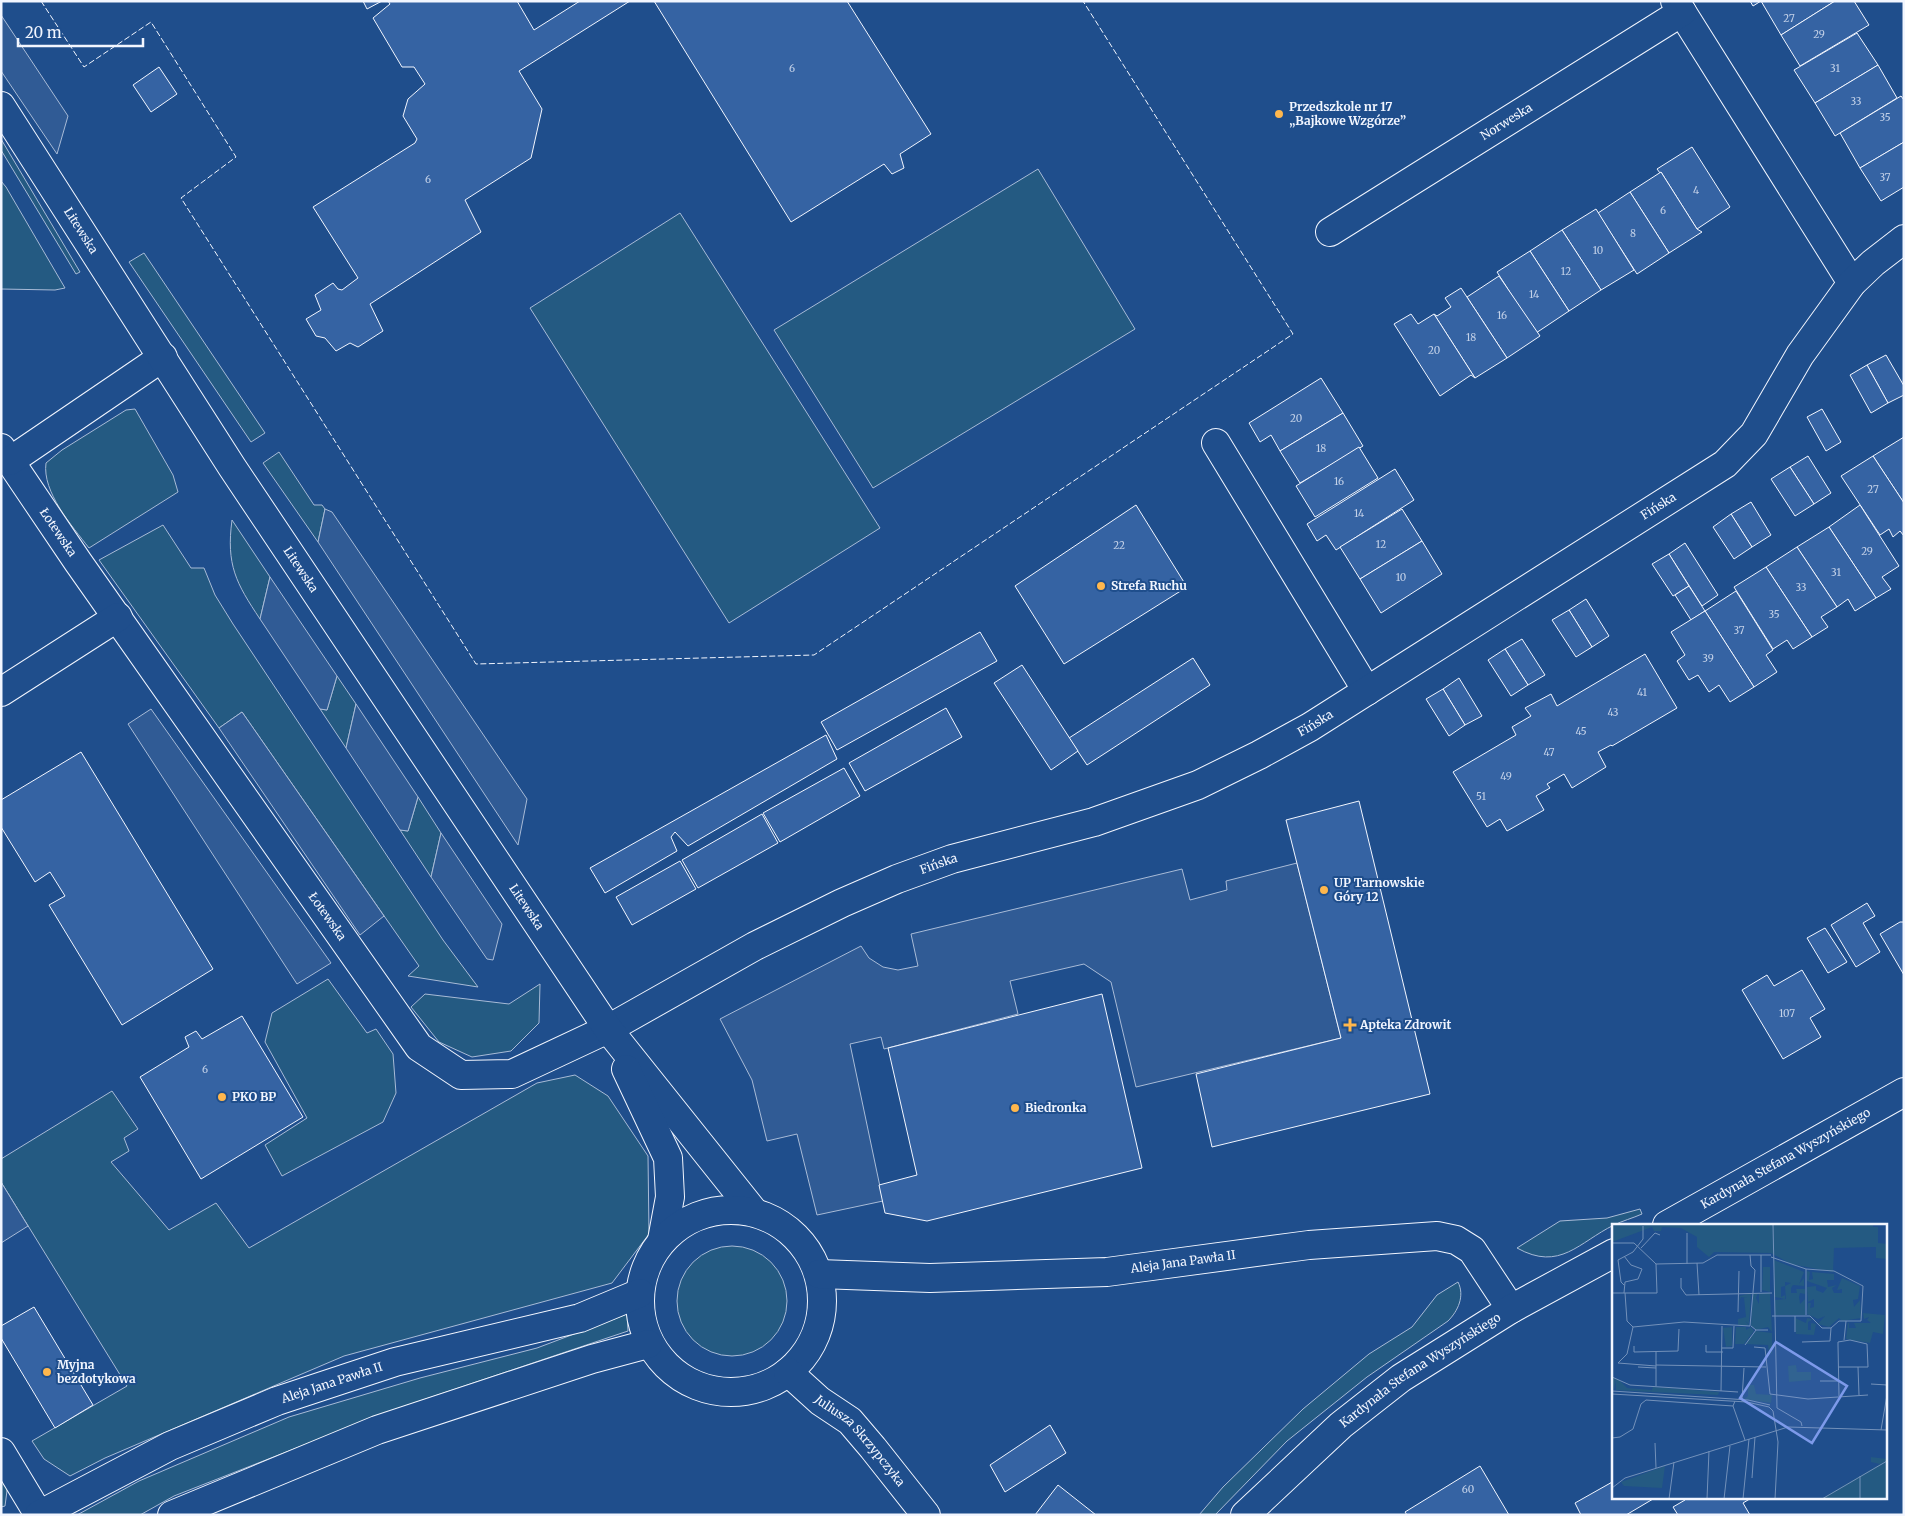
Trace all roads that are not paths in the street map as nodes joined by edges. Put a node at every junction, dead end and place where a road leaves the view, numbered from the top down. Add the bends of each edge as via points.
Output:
1 (1678, 7) edge
2 (1, 106) edge
3 (1330, 232) dead end
4 (1904, 239) edge
5 (1852, 283) junction
6 (163, 357) junction
7 (1216, 443) dead end
8 (6, 455) edge
9 (118, 617) junction
10 (1367, 691) junction
11 (1, 692) edge
12 (608, 1029) junction
13 (1904, 1092) edge
14 (754, 1212) junction
15 (1669, 1224) edge
16 (662, 1240) junction
17 (1612, 1255) edge
18 (819, 1274) junction
19 (640, 1292) junction
20 (1511, 1309) junction
21 (648, 1344) junction
22 (788, 1372) junction
23 (1, 1452) edge
24 (39, 1515) edge
25 (172, 1515) edge
26 (926, 1515) edge
27 (1245, 1515) edge

1 - 3 street, Norweska
1 - 5 street, Norweska
2 - 6 street, Litewska
4 - 5 street, Fińska
5 - 10 street, Fińska via 1800,355 1754,434 1725,464
6 - 8 street
6 - 12 street, Litewska via 232,467
7 - 10 street
8 - 9 street, Łotewska
9 - 11 street
9 - 12 street, Łotewska via 419,1047 461,1075 512,1074
10 - 12 street, Fińska via 1260,755 1198,785 1094,822 952,859 842,903 756,946
12 - 14 street, Litewska
12 - 16 street, Litewska via 668,1158 670,1197
13 - 15 street, Kardynała Stefana Wyszyńskiego
14 - 16 street via 724,1209 690,1219
14 - 18 street via 782,1225 805,1247
16 - 19 street via 644,1270
17 - 20 street, Kardynała Stefana Wyszyńskiego
18 - 20 street, Aleja Jana Pawła II via 930,1278 1107,1272 1309,1245 1437,1236 1456,1240 1472,1250
18 - 22 street via 822,1310 811,1344
19 - 21 street
19 - 24 street, Aleja Jana Pawła II via 580,1318 395,1362 277,1401 170,1446
20 - 27 street, Kardynała Stefana Wyszyńskiego via 1401,1378 1341,1425
21 - 22 street via 678,1376 705,1388 734,1392 763,1386
21 - 25 street via 592,1359 377,1430
22 - 26 street, Juliusza Skrzypczyka via 820,1401 850,1421
23 - 24 street

